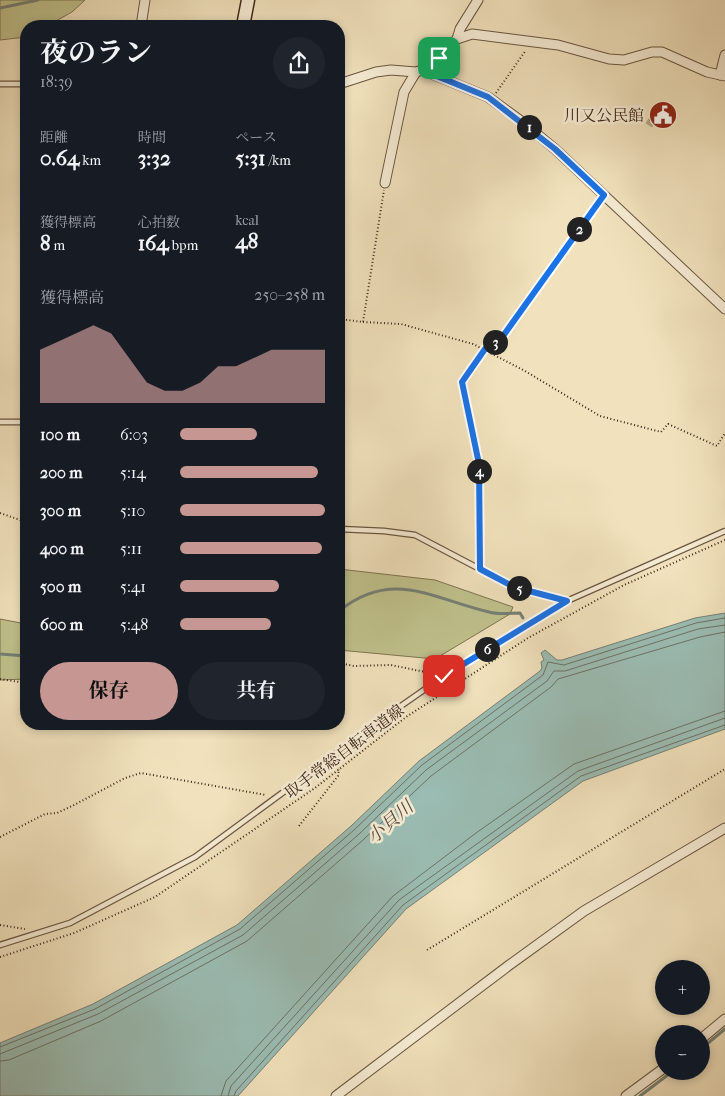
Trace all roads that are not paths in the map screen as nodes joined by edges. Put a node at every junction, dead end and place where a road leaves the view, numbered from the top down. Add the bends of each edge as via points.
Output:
1 (145, 0) edge
2 (248, 0) edge
3 (478, 0) edge
4 (142, 20) edge
5 (244, 20) edge
6 (457, 39) junction
7 (725, 56) edge
8 (419, 71) junction
9 (722, 75) edge
10 (345, 82) edge
11 (0, 84) edge
12 (20, 84) edge
13 (385, 183) road end
14 (725, 309) edge
15 (0, 422) edge
16 (20, 422) edge
17 (345, 529) edge
18 (725, 531) edge
19 (567, 601) junction
20 (725, 828) edge
21 (0, 944) edge
22 (725, 1019) edge
23 (710, 1032) edge
24 (655, 1075) edge
25 (336, 1096) edge
26 (626, 1096) edge

1 - 4 street
2 - 5 street
3 - 6 street
6 - 8 street via 439,58
6 - 9 street via 472,34 558,45 624,60 662,52 707,72
7 - 9 street
8 - 10 street via 383,71
8 - 13 street via 404,92
8 - 14 street via 492,99 555,149
11 - 12 lane
15 - 16 lane
17 - 19 lane via 415,535 514,587
18 - 19 lane
19 - 21 lane via 444,676 195,858 70,923
20 - 25 street via 584,911
22 - 23 street
24 - 26 street

